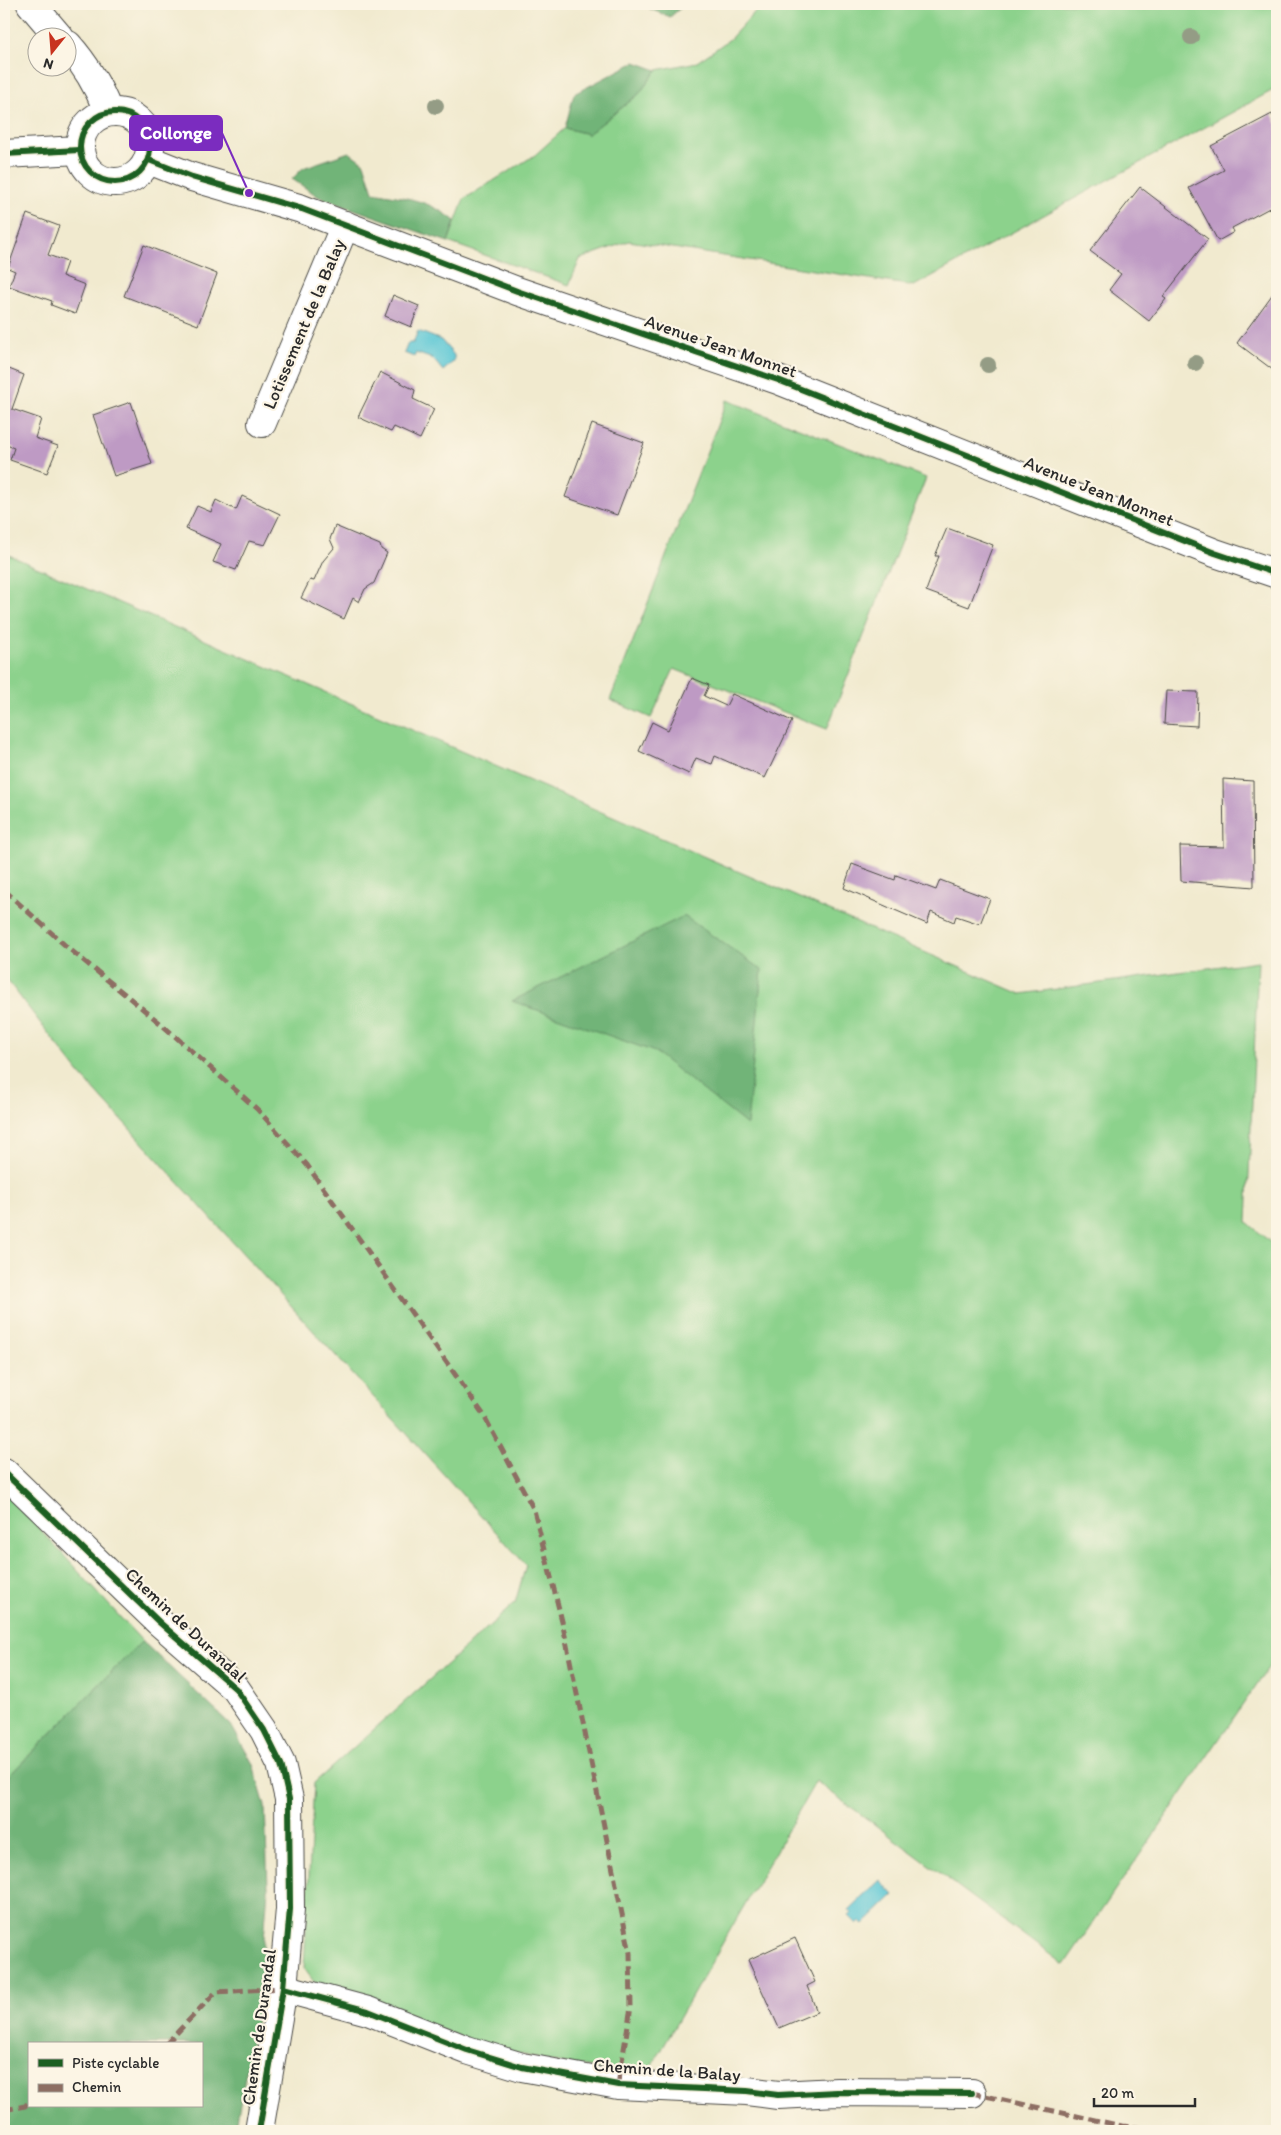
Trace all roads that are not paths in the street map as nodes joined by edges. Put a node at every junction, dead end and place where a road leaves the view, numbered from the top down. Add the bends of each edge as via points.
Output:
1 (31, 4) edge
2 (51, 28) edge
3 (78, 58) edge
4 (108, 112) junction
5 (79, 150) junction
6 (4, 154) edge
7 (149, 160) junction
8 (345, 224) junction
9 (262, 423) dead end
10 (1277, 574) edge
11 (4, 1472) edge
12 (283, 1988) junction
13 (972, 2093) dead end
14 (259, 2131) edge

1 - 2 street
3 - 4 street
4 - 5 street via 93,118 82,132
4 - 7 street via 128,113 143,124 151,142
5 - 6 street
5 - 7 street via 86,168 100,180 119,183 137,176
7 - 8 street, Avenue Jean Monnet via 192,177
8 - 9 street, Lotissement de la Balay
8 - 10 street, Avenue Jean Monnet via 517,291 778,380 1215,553
11 - 12 street, Chemin de Durandal via 159,1622 236,1689 264,1730 281,1764 289,1799 290,1909
12 - 13 street, Chemin de la Balay via 368,2011 467,2050 522,2067 618,2085 778,2095
12 - 14 street, Chemin de Durandal

